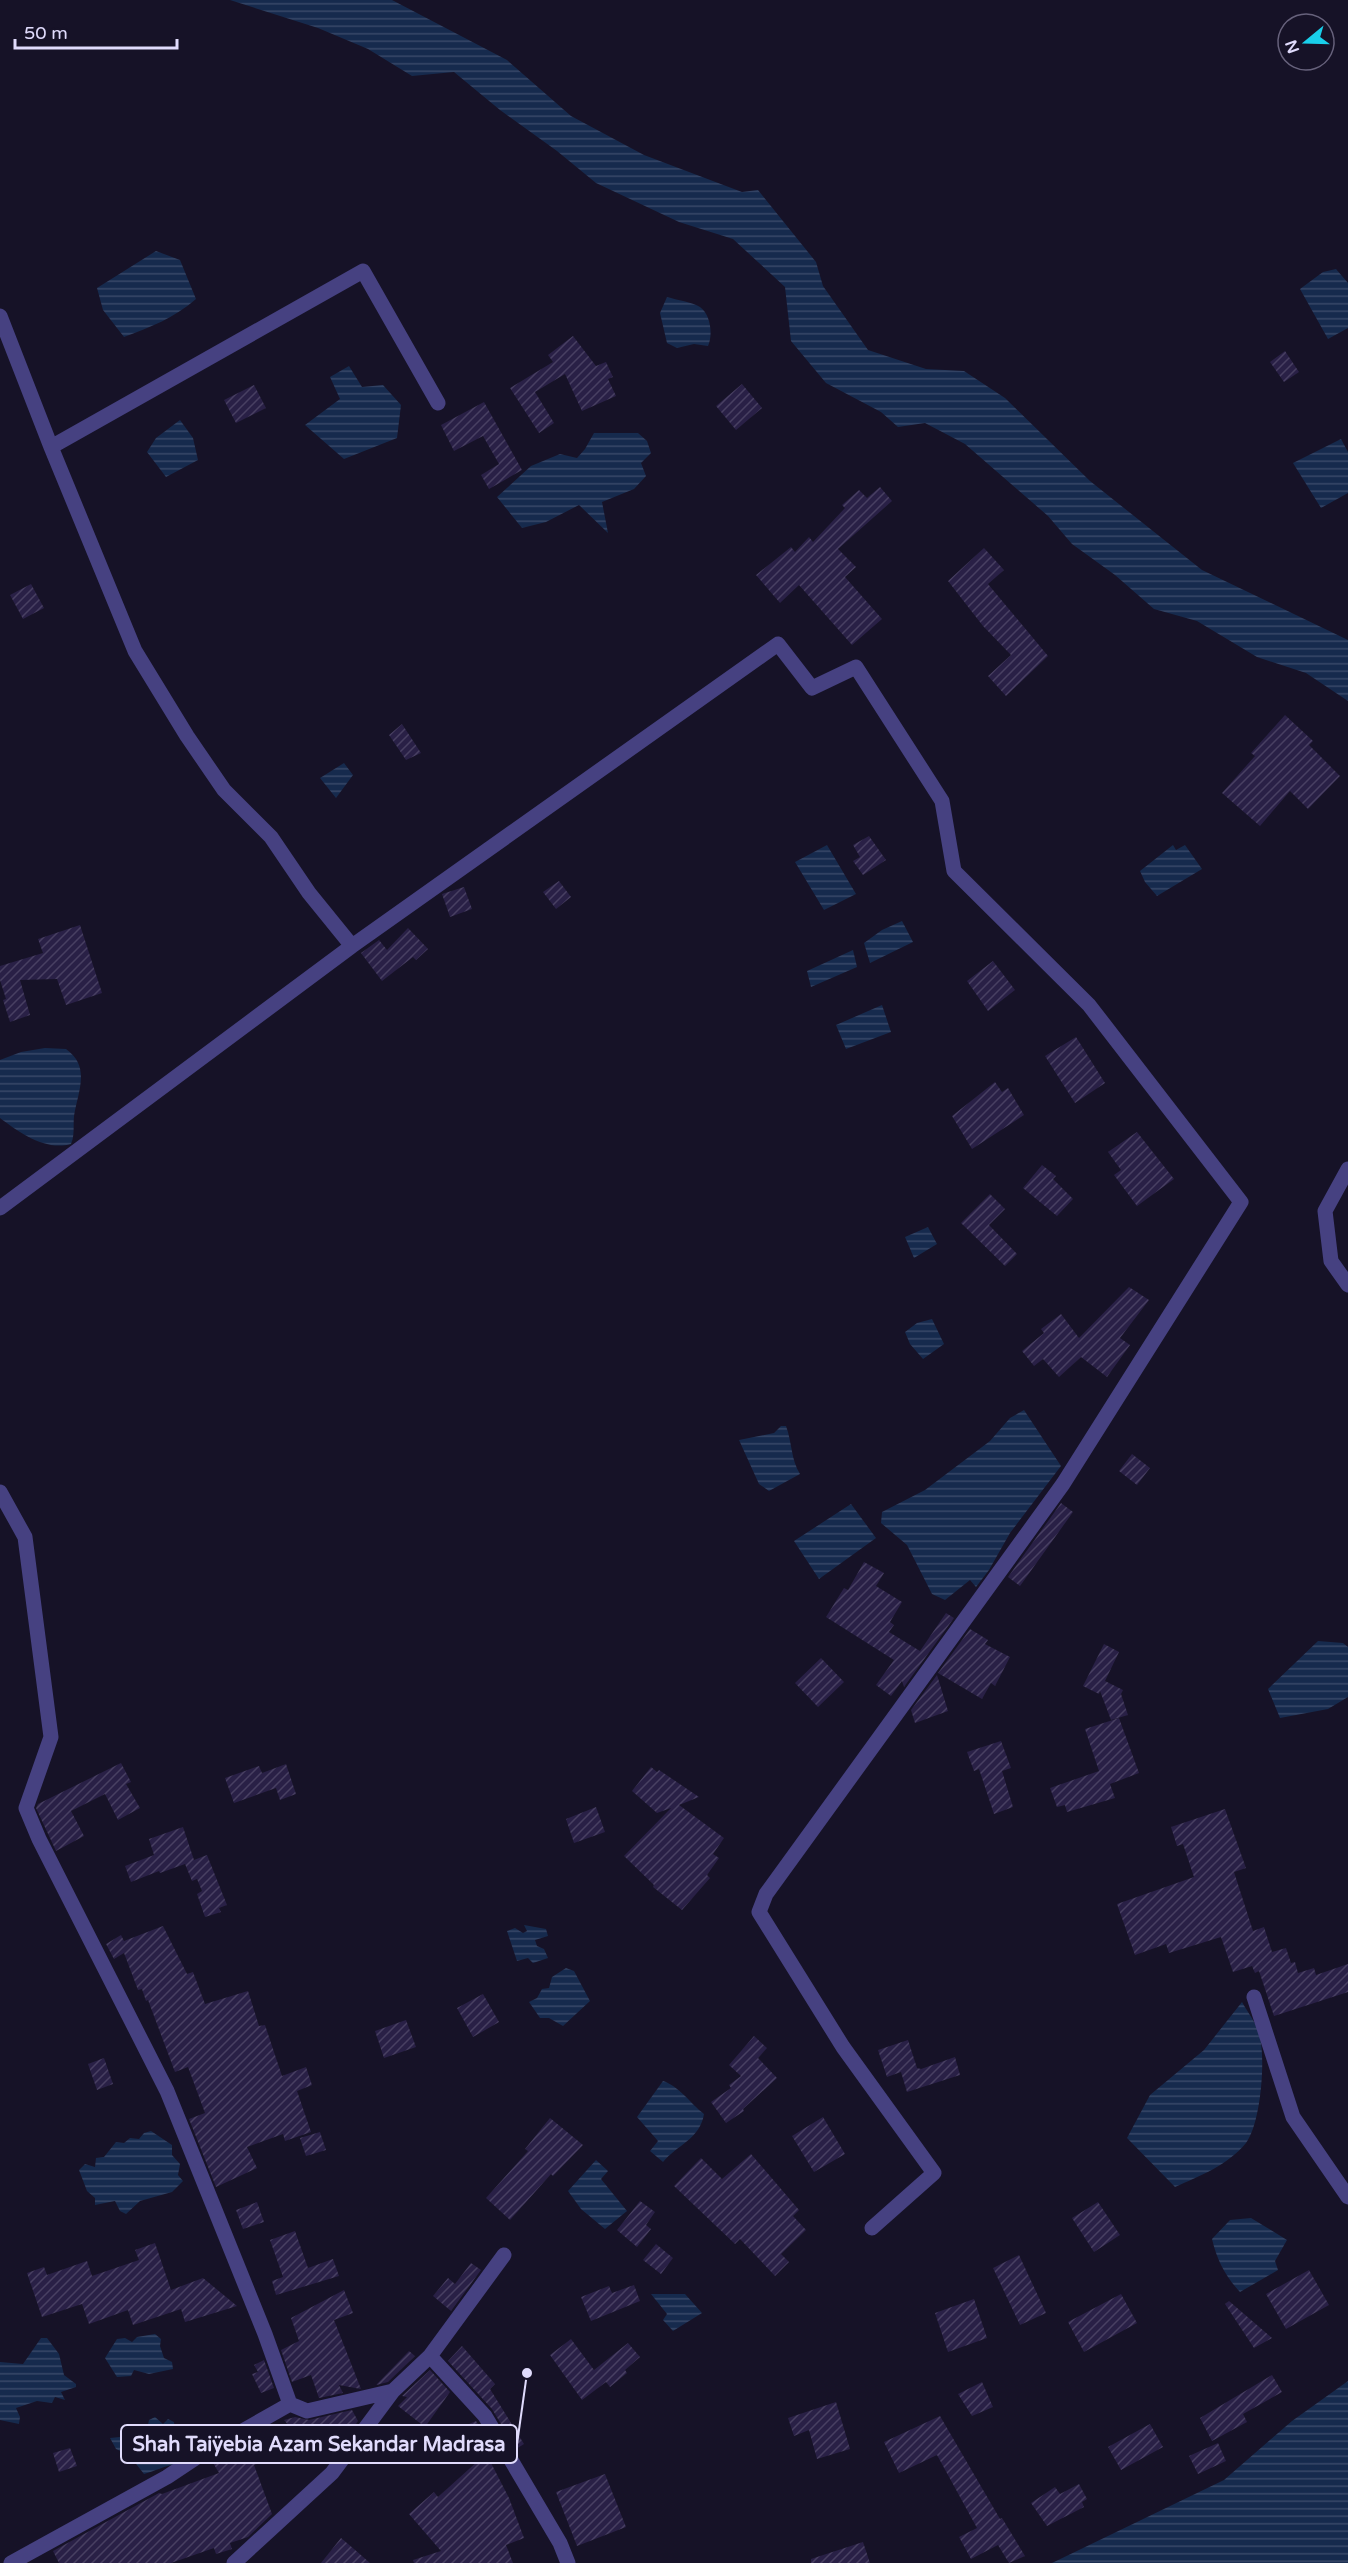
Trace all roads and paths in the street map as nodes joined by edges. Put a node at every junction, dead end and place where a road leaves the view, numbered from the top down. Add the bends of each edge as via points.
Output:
1 (0, 316) edge
2 (438, 403) dead end
3 (51, 447) junction
4 (352, 946) junction
5 (1348, 1169) edge
6 (0, 1208) edge
7 (1348, 1285) edge
8 (0, 1492) edge
9 (1254, 1997) dead end
10 (1348, 2196) edge
11 (872, 2228) dead end
12 (504, 2255) dead end
13 (430, 2356) junction
14 (393, 2391) junction
15 (290, 2404) junction
16 (11, 2563) edge
17 (234, 2563) edge
18 (568, 2563) edge

1 - 3 street
2 - 3 street via 363,271
3 - 4 street via 135,651 224,790 271,837
4 - 6 street
4 - 11 street via 778,644 812,688 856,667 942,801 954,871 1089,1005 1241,1202 1064,1484 766,1894 759,1912 843,2047 934,2173
5 - 7 street via 1325,1211 1331,1261
8 - 15 street via 25,1537 51,1737 26,1808 167,2091 266,2334
9 - 10 street via 1293,2117
12 - 13 street
13 - 14 street
13 - 18 street via 485,2416
14 - 15 street via 307,2411
14 - 17 street via 332,2473
15 - 16 street

